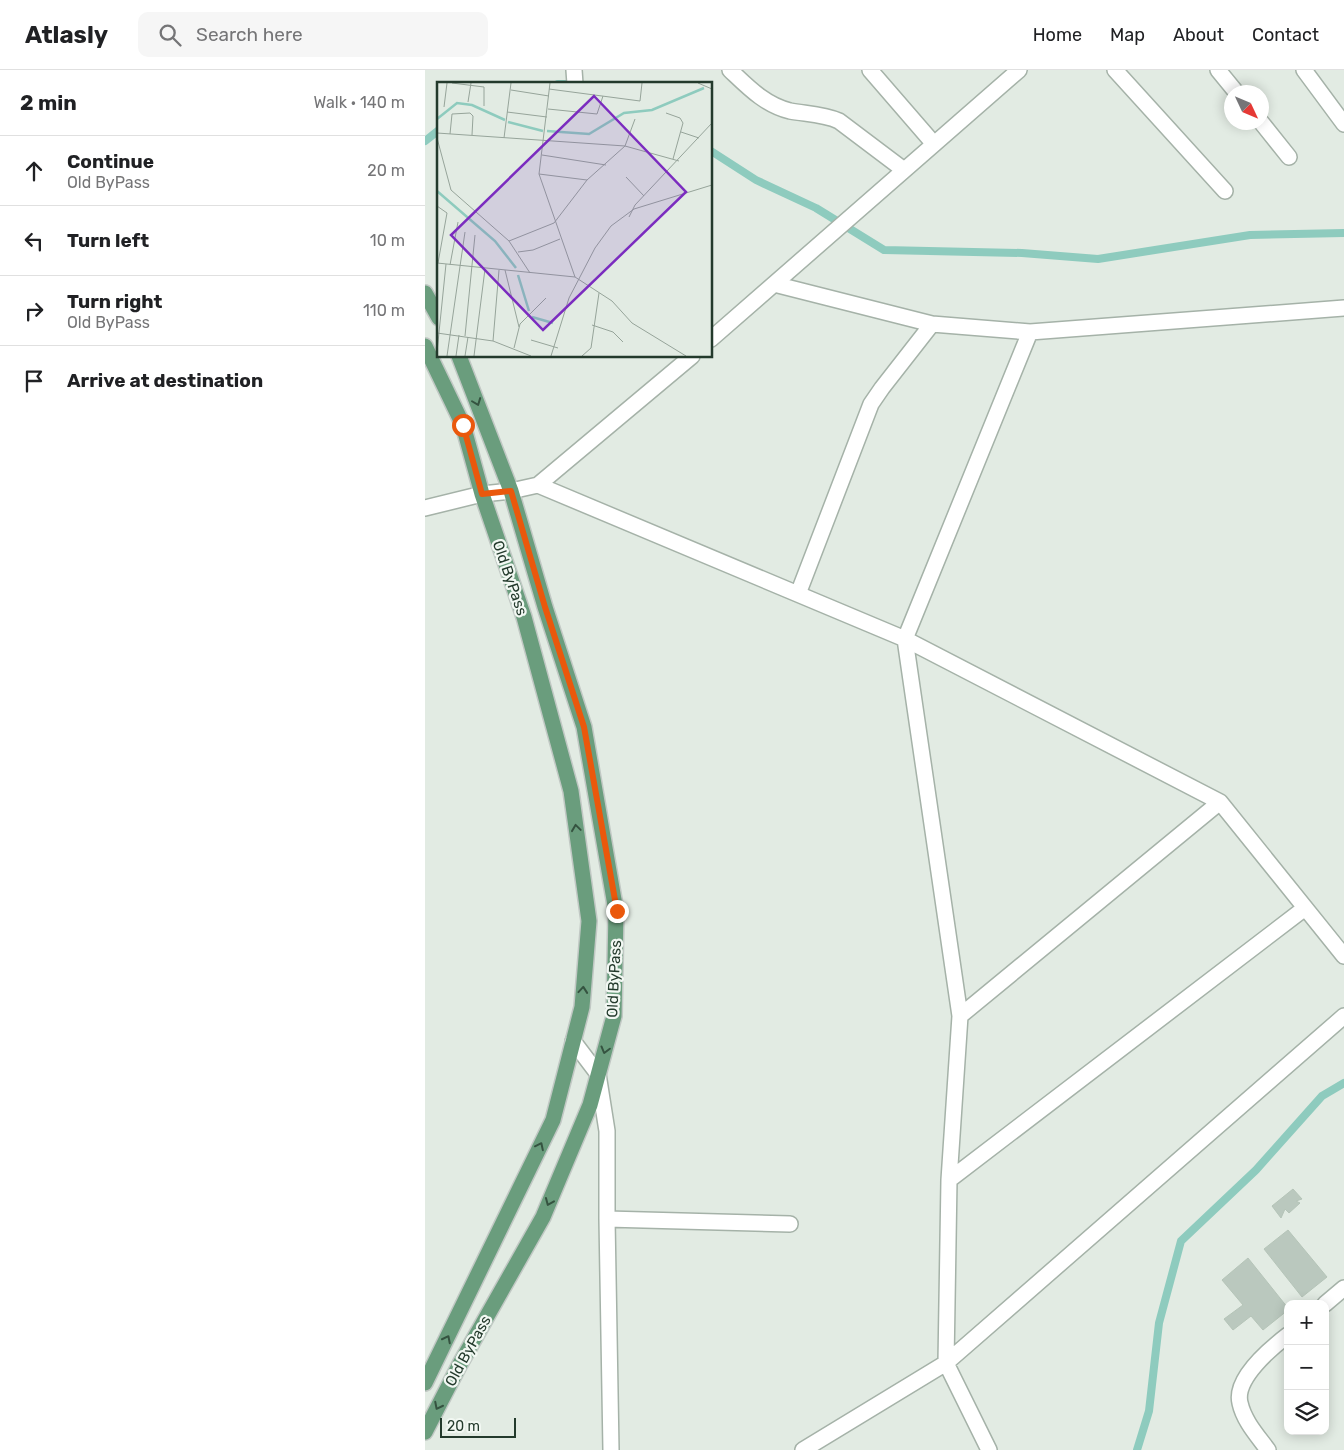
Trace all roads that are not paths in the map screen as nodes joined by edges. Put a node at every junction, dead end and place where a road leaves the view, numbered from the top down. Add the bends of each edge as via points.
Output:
1 (730, 70) edge
2 (870, 70) edge
3 (1115, 70) edge
4 (1218, 70) edge
5 (1304, 70) edge
6 (1011, 72) edge
7 (1230, 85) edge
8 (1344, 124) edge
9 (1267, 130) edge
10 (934, 144) junction
11 (1289, 157) dead end
12 (904, 170) junction
13 (1225, 191) dead end
14 (775, 284) junction
15 (425, 293) edge
16 (1344, 308) edge
17 (437, 314) edge
18 (932, 324) junction
19 (1029, 332) junction
20 (713, 337) edge
21 (425, 346) edge
22 (460, 358) edge
23 (690, 358) edge
24 (538, 485) junction
25 (511, 491) junction
26 (482, 494) junction
27 (425, 508) edge
28 (798, 594) junction
29 (905, 639) junction
30 (1221, 802) junction
31 (1305, 908) junction
32 (1344, 956) edge
33 (960, 1016) junction
34 (1344, 1016) edge
35 (573, 1041) junction
36 (598, 1074) junction
37 (949, 1180) junction
38 (607, 1219) junction
39 (791, 1224) dead end
40 (1344, 1288) edge
41 (1329, 1301) edge
42 (1284, 1338) edge
43 (945, 1363) junction
44 (425, 1383) edge
45 (425, 1432) edge
46 (611, 1450) edge
47 (803, 1450) edge
48 (989, 1450) edge
49 (1267, 1450) edge

1 - 12 street via 771,104 839,121
2 - 10 street
3 - 13 street
4 - 7 street
5 - 8 street
6 - 10 street
9 - 11 street
10 - 12 street
12 - 14 street
14 - 18 street
14 - 20 street
15 - 17 main road
16 - 19 street
18 - 19 street
18 - 28 street via 871,404
19 - 29 street
21 - 26 main road, Old ByPass via 463,425
22 -> 25 main road, Old ByPass
23 - 24 street
24 - 25 street
24 - 28 street
25 - 26 street
25 -> 36 main road, Old ByPass via 584,727 617,911 614,1016
26 - 27 street
35 -> 26 main road, Old ByPass via 582,1006 589,921 571,791 524,617
28 - 29 street
29 - 30 street
29 - 33 street
30 - 31 street
30 - 33 street
31 - 32 street
31 - 37 street
33 - 37 street
34 - 43 street
35 - 36 street
44 -> 35 main road, Old ByPass via 553,1120
36 - 38 street via 607,1130
36 -> 45 main road, Old ByPass via 590,1105 543,1217
37 - 43 street
38 - 39 street
38 - 46 street
40 - 41 street
42 - 49 street via 1262,1357 1243,1382 1239,1401 1246,1421
43 - 47 street
43 - 48 street

